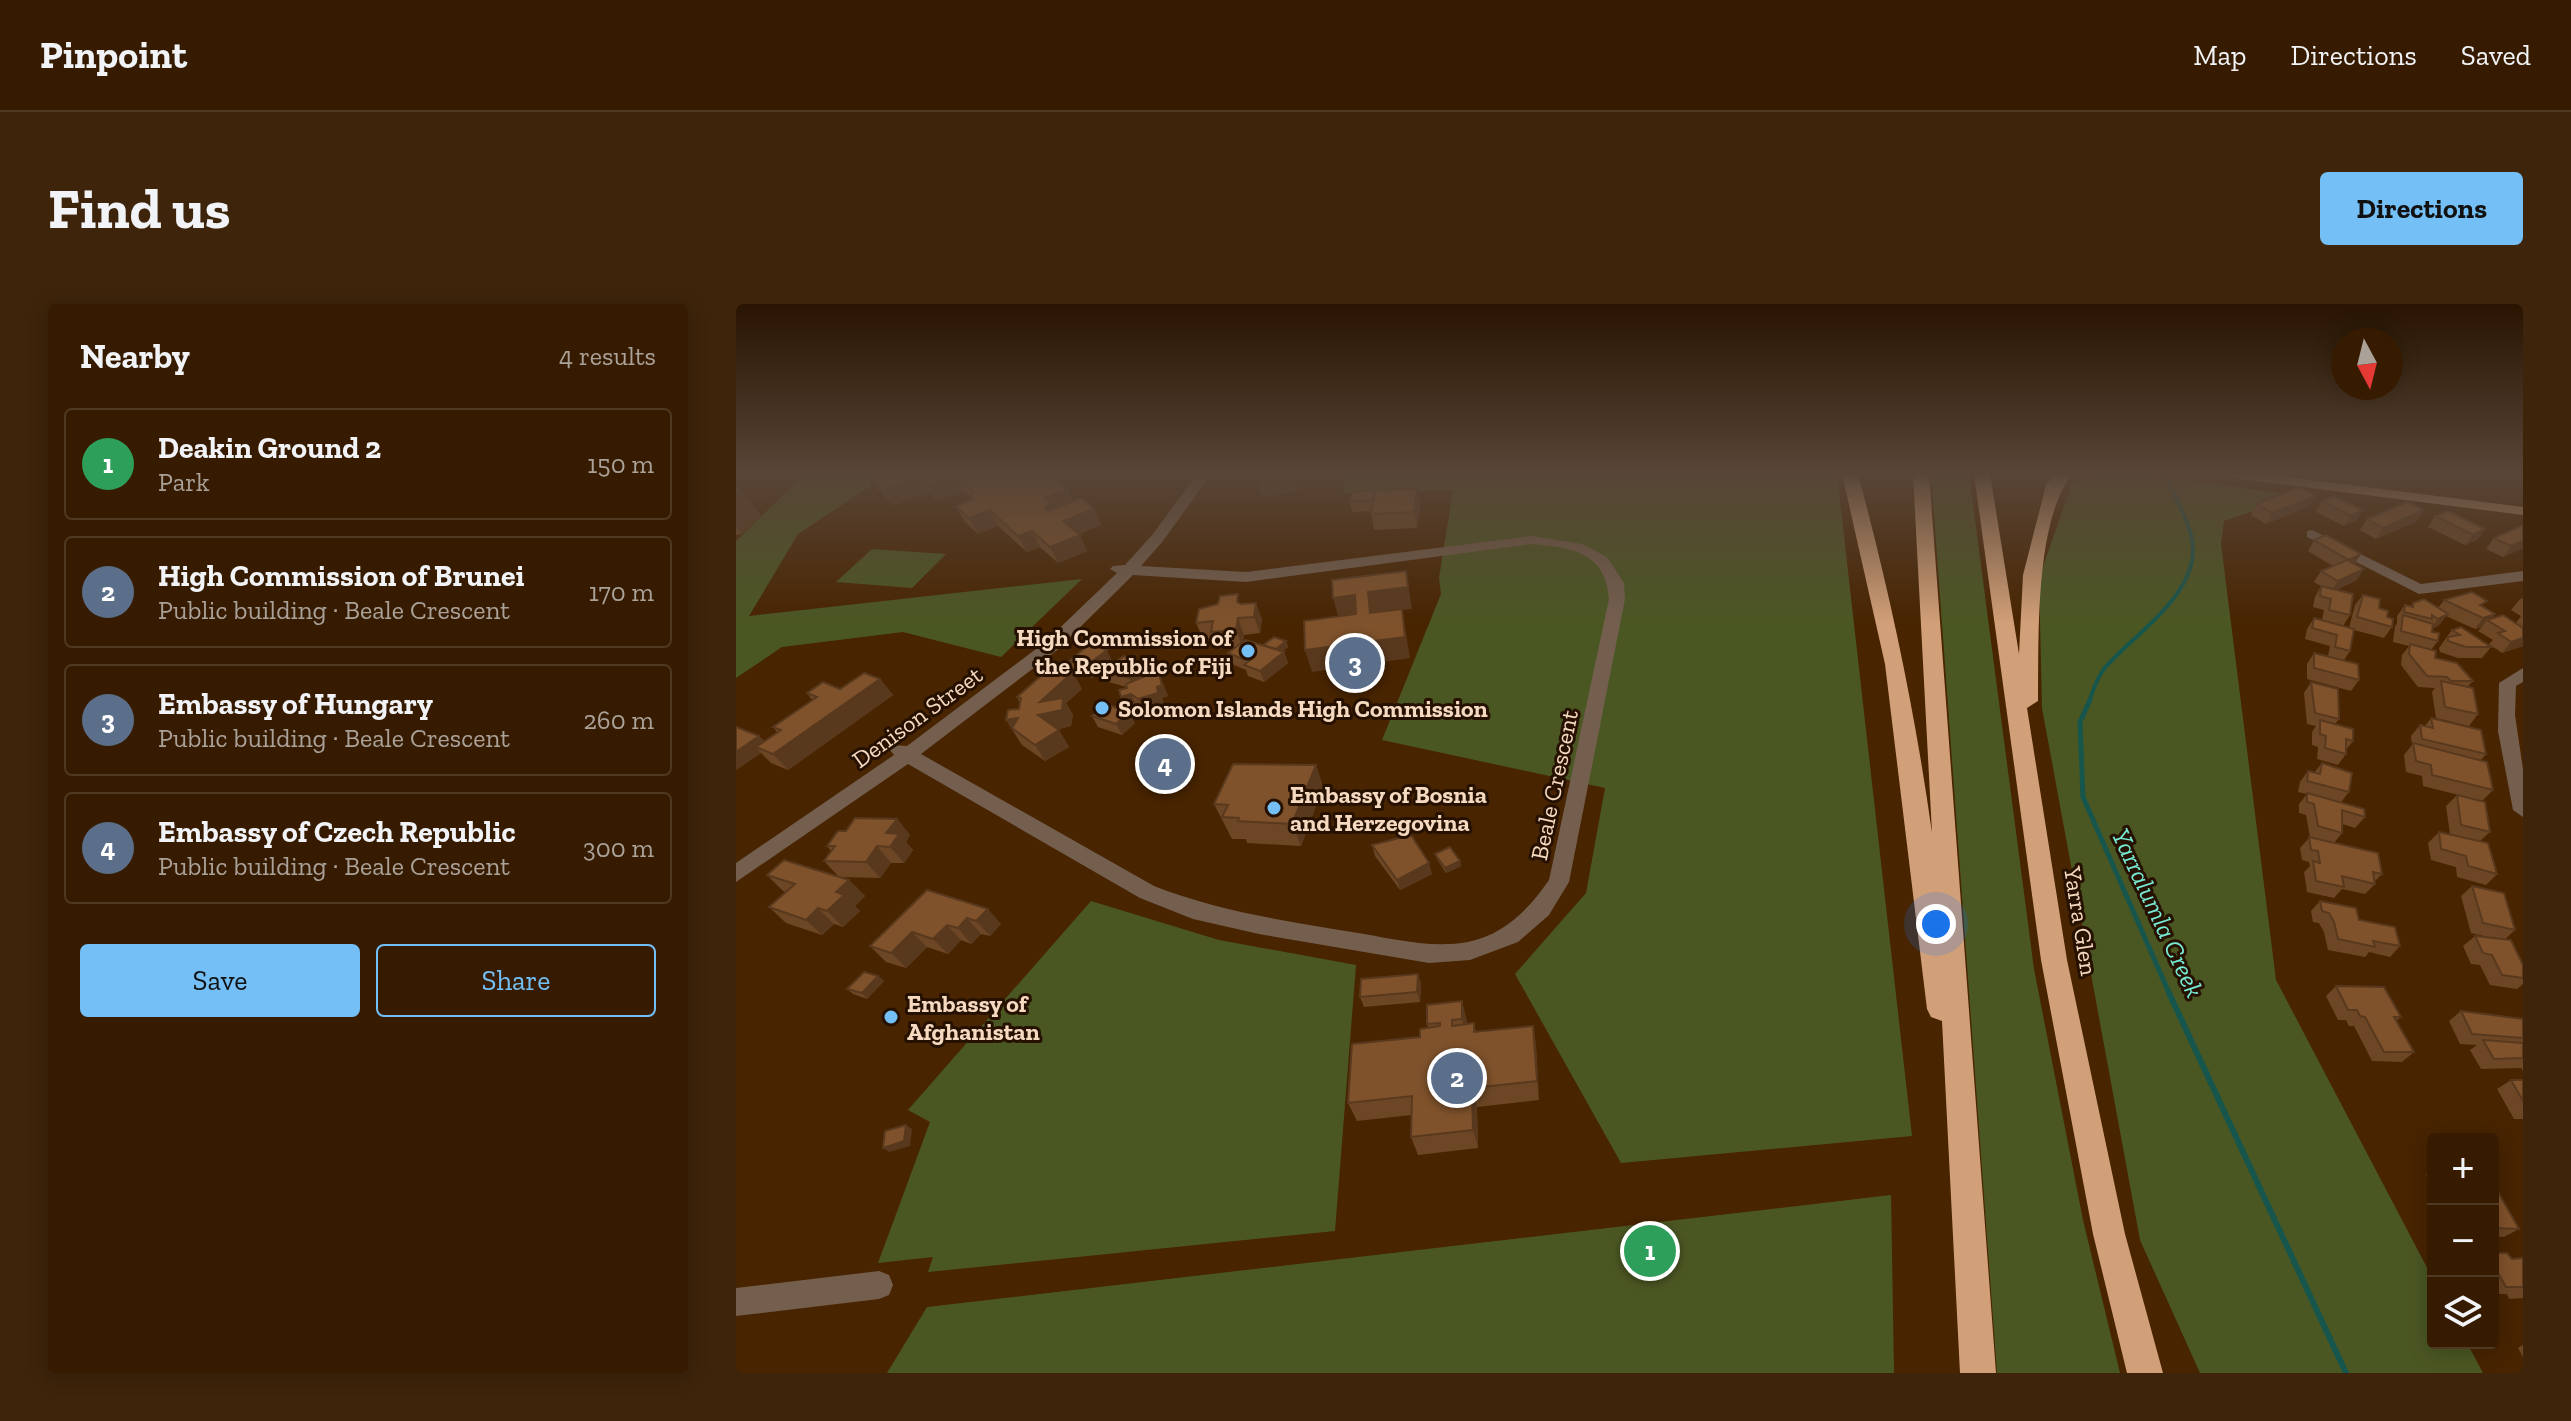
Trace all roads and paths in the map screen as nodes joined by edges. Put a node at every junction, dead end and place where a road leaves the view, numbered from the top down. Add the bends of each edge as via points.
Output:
1 (1158, 524) edge
2 (1169, 524) edge
3 (1862, 524) edge
4 (1924, 524) edge
5 (1989, 524) edge
6 (2045, 524) edge
7 (2312, 534) dead end
8 (1124, 570) junction
9 (2523, 576) edge
10 (2523, 674) edge
11 (905, 753) junction
12 (2025, 764) junction
13 (2523, 810) edge
14 (736, 859) edge
15 (736, 874) edge
16 (879, 1285) dead end
17 (736, 1302) edge
18 (1975, 1321) junction
19 (1978, 1373) edge
20 (2145, 1373) edge

1 - 8 street, Denison Street
2 - 8 street, Denison Street
3 - 18 highway via 1886,618 1914,787
4 - 18 highway
5 - 12 highway, Yarra Glen
6 - 12 highway via 2032,575
7 - 9 street via 2419,589
8 - 11 street, Denison Street via 1046,652
8 - 11 street, Beale Crescent via 1246,577 1532,540 1576,546 1611,568 1618,581 1617,599 1559,882 1541,909 1510,936 1470,951 1429,954 1193,910 1147,892
10 - 13 street via 2508,683 2505,699
11 - 14 street, Denison Street
11 - 15 street, Denison Street
12 - 20 highway, Yarra Glen via 2069,1046
16 - 17 street
18 - 19 highway

